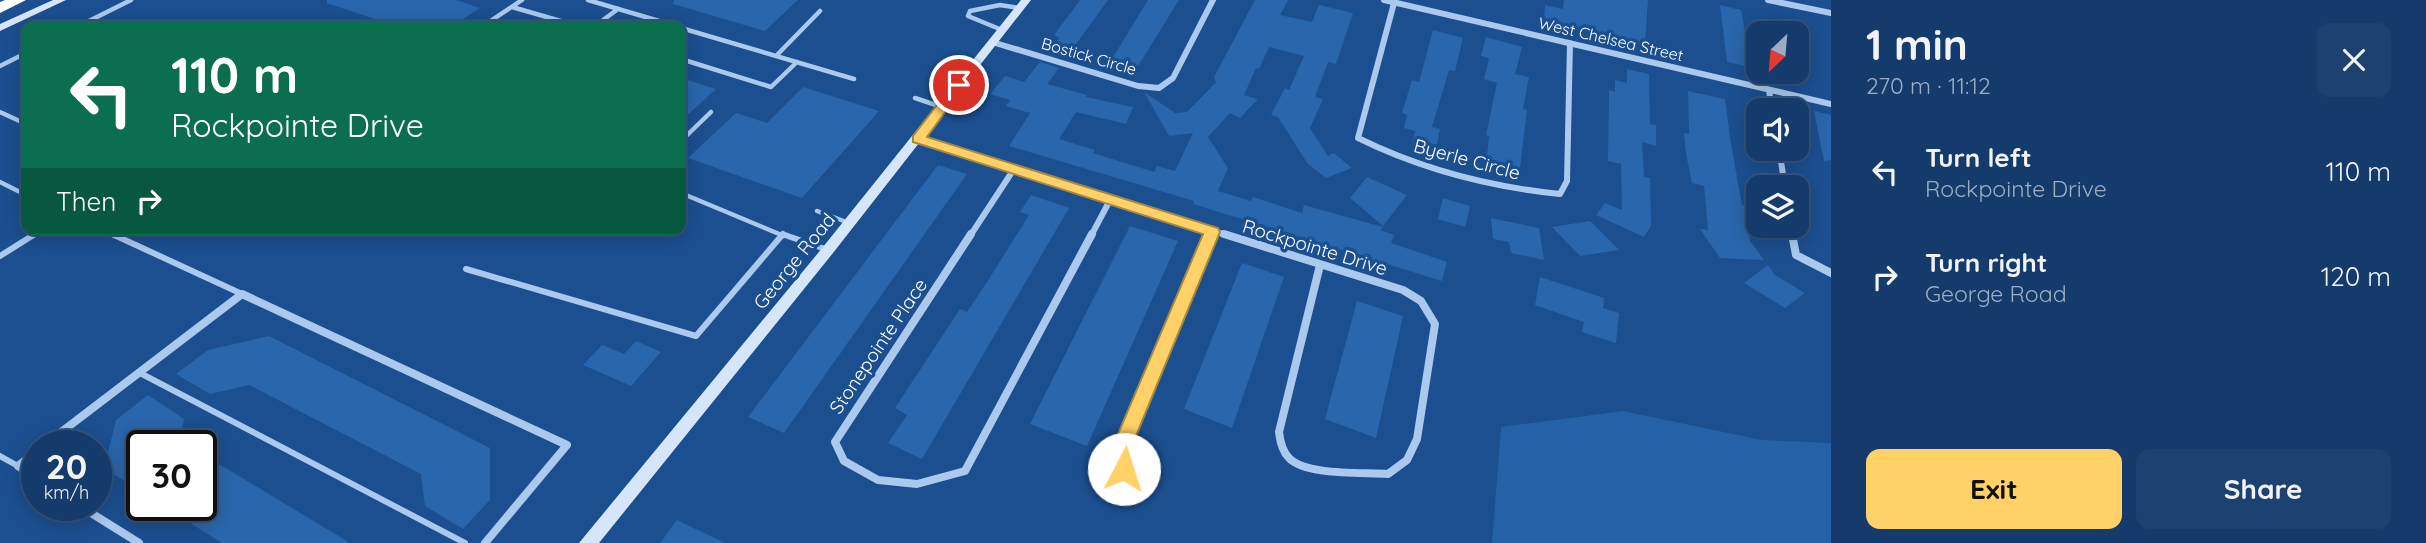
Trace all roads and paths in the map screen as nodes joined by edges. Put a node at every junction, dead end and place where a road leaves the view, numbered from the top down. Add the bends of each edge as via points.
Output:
1 (18, 0) edge
2 (61, 0) edge
3 (131, 0) edge
4 (522, 0) edge
5 (588, 0) edge
6 (1213, 0) edge
7 (1384, 0) edge
8 (1768, 0) edge
9 (1394, 2) junction
10 (1023, 4) edge
11 (512, 7) junction
12 (0, 8) edge
13 (618, 9) junction
14 (820, 11) dead end
15 (1831, 13) edge
16 (89, 21) edge
17 (491, 21) edge
18 (561, 21) edge
19 (602, 21) edge
20 (658, 21) edge
21 (0, 28) edge
22 (686, 29) edge
23 (1002, 30) junction
24 (992, 42) junction
25 (1570, 44) junction
26 (21, 56) edge
27 (776, 56) junction
28 (686, 61) edge
29 (797, 62) junction
30 (0, 66) edge
31 (854, 79) dead end
32 (1769, 90) junction
33 (915, 98) dead end
34 (1770, 98) edge
35 (1831, 104) edge
36 (942, 107) junction
37 (711, 111) dead end
38 (0, 112) edge
39 (21, 122) edge
40 (686, 136) edge
41 (918, 139) junction
42 (1014, 169) junction
43 (0, 182) edge
44 (21, 192) edge
45 (686, 194) edge
46 (1110, 200) junction
47 (817, 211) dead end
48 (849, 223) junction
49 (1212, 232) junction
50 (34, 235) edge
51 (113, 235) edge
52 (785, 235) junction
53 (1793, 238) edge
54 (828, 250) junction
55 (0, 256) edge
56 (1320, 265) junction
57 (466, 269) dead end
58 (1831, 273) edge
59 (242, 294) junction
60 (139, 373) junction
61 (64, 430) edge
62 (0, 456) edge
63 (21, 464) edge
64 (18, 466) junction
65 (21, 468) edge
66 (1126, 491) dead end
67 (104, 521) edge
68 (139, 543) edge
69 (465, 543) edge
70 (485, 543) edge
71 (588, 543) edge

1 - 12 highway
2 - 21 street
3 - 16 lane
4 - 11 lane
5 - 13 lane
6 - 24 street, Bostick Circle via 1173,78 1159,88 1138,86
7 - 9 street, West Chelsea Street
8 - 15 street
9 - 25 street, West Chelsea Street
9 - 25 street, Byerle Circle via 1358,138 1383,152 1530,192 1560,194 1567,181
10 - 23 street, George Road
10 - 23 lane via 970,11 968,16 974,20
11 - 17 lane
11 - 18 lane
13 - 19 lane
13 - 20 lane
14 - 27 lane
22 - 27 lane
23 - 24 street, George Road
24 - 36 street, George Road
25 - 32 street, West Chelsea Street
26 - 30 lane
27 - 29 lane
28 - 29 lane via 771,87
29 - 31 lane
32 - 34 street
32 - 35 street, West Chelsea Street
33 - 36 lane
36 - 41 street, George Road
37 - 40 lane
38 - 39 lane
41 - 42 street, Rockpointe Drive
41 - 48 street, George Road
42 - 46 street, Rockpointe Drive
42 - 46 street, Stonepointe Place via 835,442 845,461 878,480 917,484 965,471
43 - 44 lane
45 - 52 lane
46 - 49 street, Rockpointe Drive
47 - 48 lane
48 - 54 street, George Road
49 - 56 street, Rockpointe Drive
49 - 66 street via 1122,448
50 - 55 lane
51 - 59 lane
52 - 54 lane
52 - 57 lane via 696,336
53 - 58 street via 1797,255
54 - 71 street, George Road
56 - 56 street, Rockpointe Drive via 1279,432 1281,445 1289,459 1309,469 1388,474 1407,460 1417,439 1435,324 1421,301 1403,290
59 - 60 street
59 - 70 street via 568,446
60 - 61 street
60 - 69 lane
62 - 64 lane
63 - 64 street
64 - 65 street
67 - 68 street

